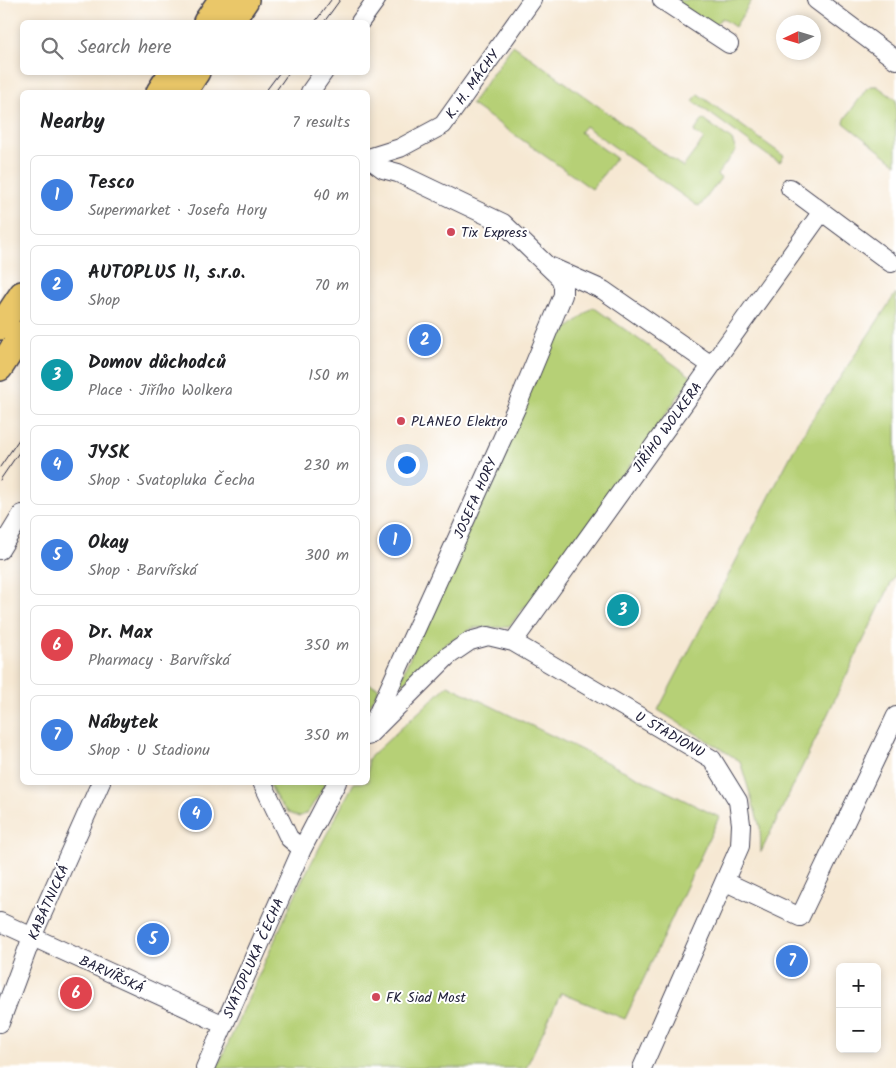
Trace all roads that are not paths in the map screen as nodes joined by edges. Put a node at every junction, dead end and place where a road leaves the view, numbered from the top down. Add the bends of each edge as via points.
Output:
1 (221, 0) edge
2 (246, 0) edge
3 (376, 0) edge
4 (532, 0) edge
5 (662, 0) edge
6 (816, 0) edge
7 (207, 20) edge
8 (231, 20) edge
9 (361, 20) edge
10 (729, 44) dead end
11 (896, 60) edge
12 (170, 75) edge
13 (195, 75) edge
14 (322, 75) edge
15 (160, 90) edge
16 (185, 90) edge
17 (311, 90) edge
18 (370, 157) edge
19 (370, 159) edge
20 (790, 188) dead end
21 (821, 213) junction
22 (891, 263) dead end
23 (546, 264) junction
24 (20, 297) edge
25 (0, 328) edge
26 (711, 365) junction
27 (20, 517) edge
28 (0, 550) edge
29 (513, 642) junction
30 (896, 716) edge
31 (370, 730) edge
32 (370, 732) edge
33 (100, 785) edge
34 (263, 785) edge
35 (335, 785) edge
36 (302, 848) junction
37 (726, 882) junction
38 (0, 922) edge
39 (32, 937) junction
40 (0, 1023) edge
41 (224, 1025) junction
42 (205, 1068) edge
43 (642, 1068) edge

1 - 7 highway
2 - 8 highway
3 - 9 street
4 - 18 street, K. H. MÁCHY via 442,126 400,148
5 - 10 street
6 - 11 street
12 - 15 highway
13 - 16 highway
14 - 17 street
19 - 23 street, JOSEFA HORY via 383,169 398,173 503,223
20 - 21 street
21 - 22 street
21 - 26 street, JIŘÍHO WOLKERA
23 - 26 street, JOSEFA HORY via 602,290
23 - 31 street, JOSEFA HORY via 560,278 563,295 517,406
24 - 25 highway
26 - 29 street, JIŘÍHO WOLKERA
27 - 28 street
29 - 32 street via 488,636 470,642 448,656
29 - 37 street, U STADIONU via 712,759 738,801 741,824 740,846
30 - 37 street via 800,916
33 - 39 street, KABÁTNICKÁ
34 - 36 street via 289,838
35 - 36 street, SVATOPLUKA ČECHA
36 - 41 street, SVATOPLUKA ČECHA
37 - 43 street, U STADIONU
38 - 39 street, BARVÍŘSKÁ
39 - 40 street, KABÁTNICKÁ
39 - 41 street, BARVÍŘSKÁ
41 - 42 street, SVATOPLUKA ČECHA

